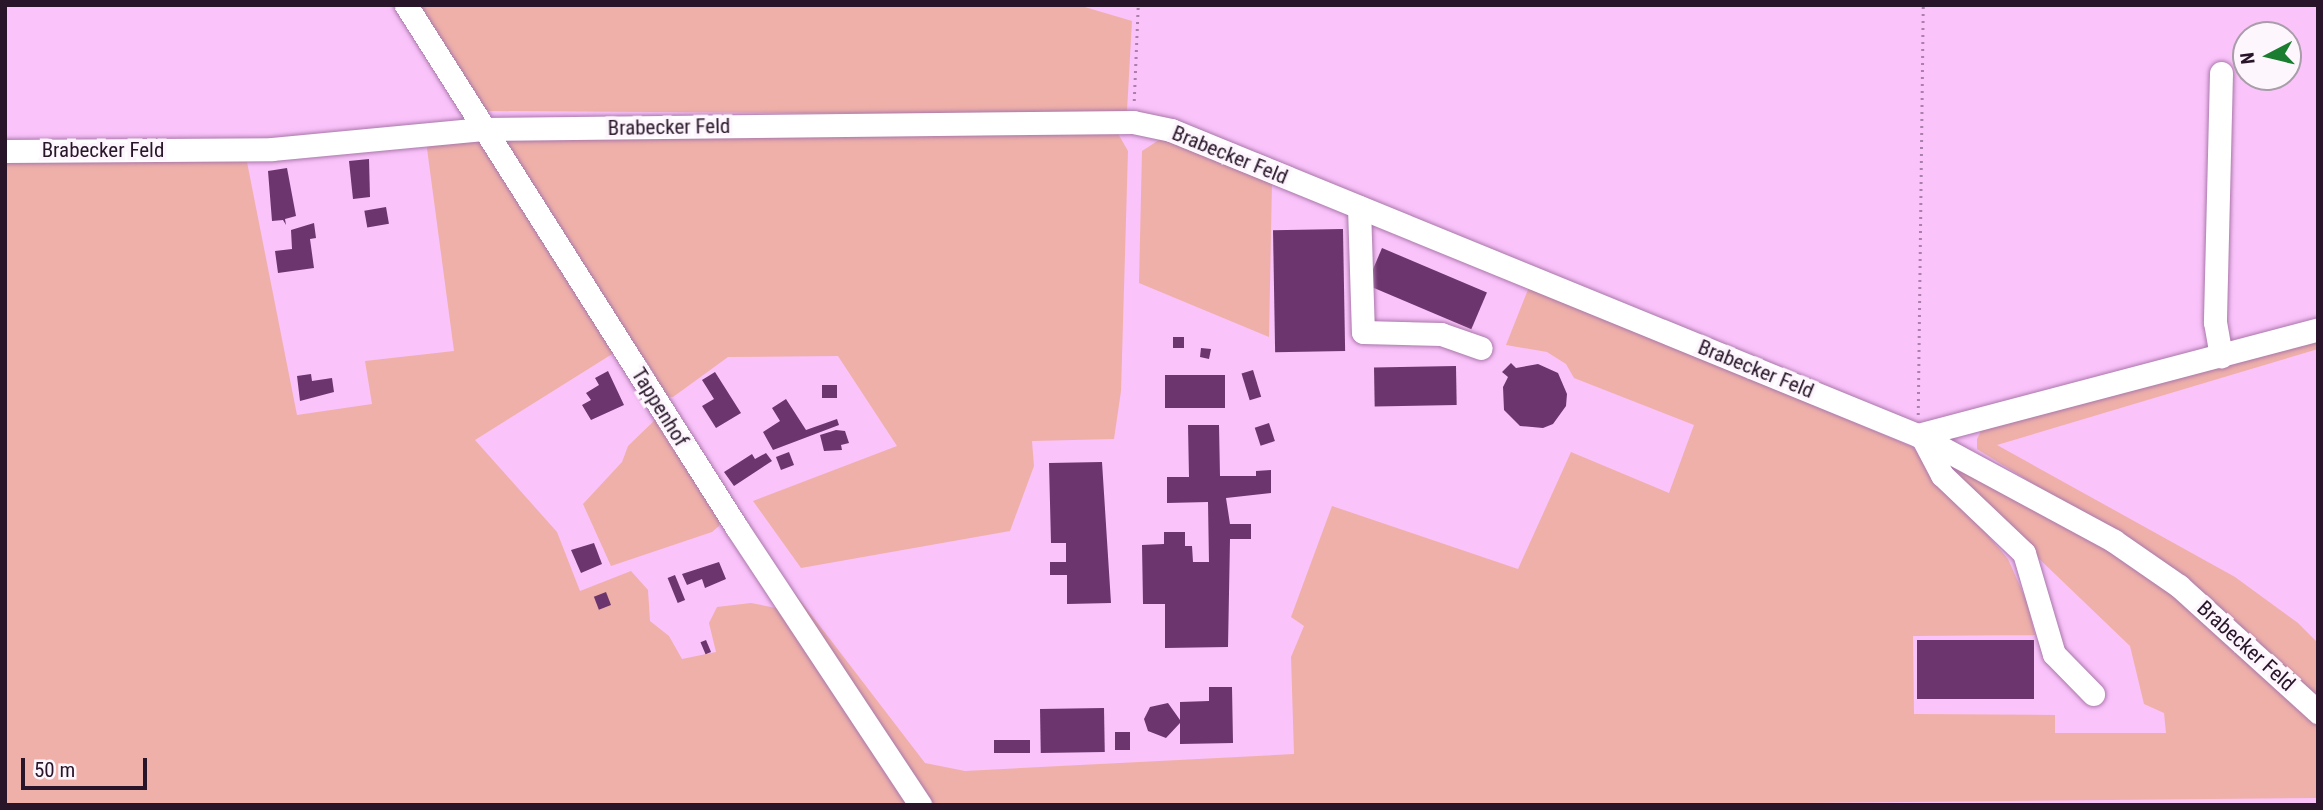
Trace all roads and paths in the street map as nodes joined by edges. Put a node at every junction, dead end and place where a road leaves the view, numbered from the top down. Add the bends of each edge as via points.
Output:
1 (406, 5) edge
2 (1138, 5) edge
3 (1923, 5) edge
4 (2221, 73) dead end
5 (1133, 122) junction
6 (483, 129) junction
7 (5, 151) edge
8 (1359, 206) junction
9 (2318, 329) edge
10 (1481, 348) dead end
11 (2221, 356) junction
12 (1920, 436) junction
13 (2093, 694) dead end
14 (2318, 712) edge
15 (915, 798) edge

1 - 6 street, Tappenhof
2 - 5 path
3 - 12 path
4 - 11 street via 2215,322
5 - 6 street, Brabecker Feld
5 - 8 street, Brabecker Feld via 1171,130
6 - 7 street, Brabecker Feld via 272,149
6 - 15 street, Tappenhof
8 - 10 street via 1363,332 1441,334
8 - 12 street, Brabecker Feld
9 - 11 street
11 - 12 street
12 - 13 street via 1942,475 2024,553 2054,654
12 - 14 street, Brabecker Feld via 2049,502 2179,586

